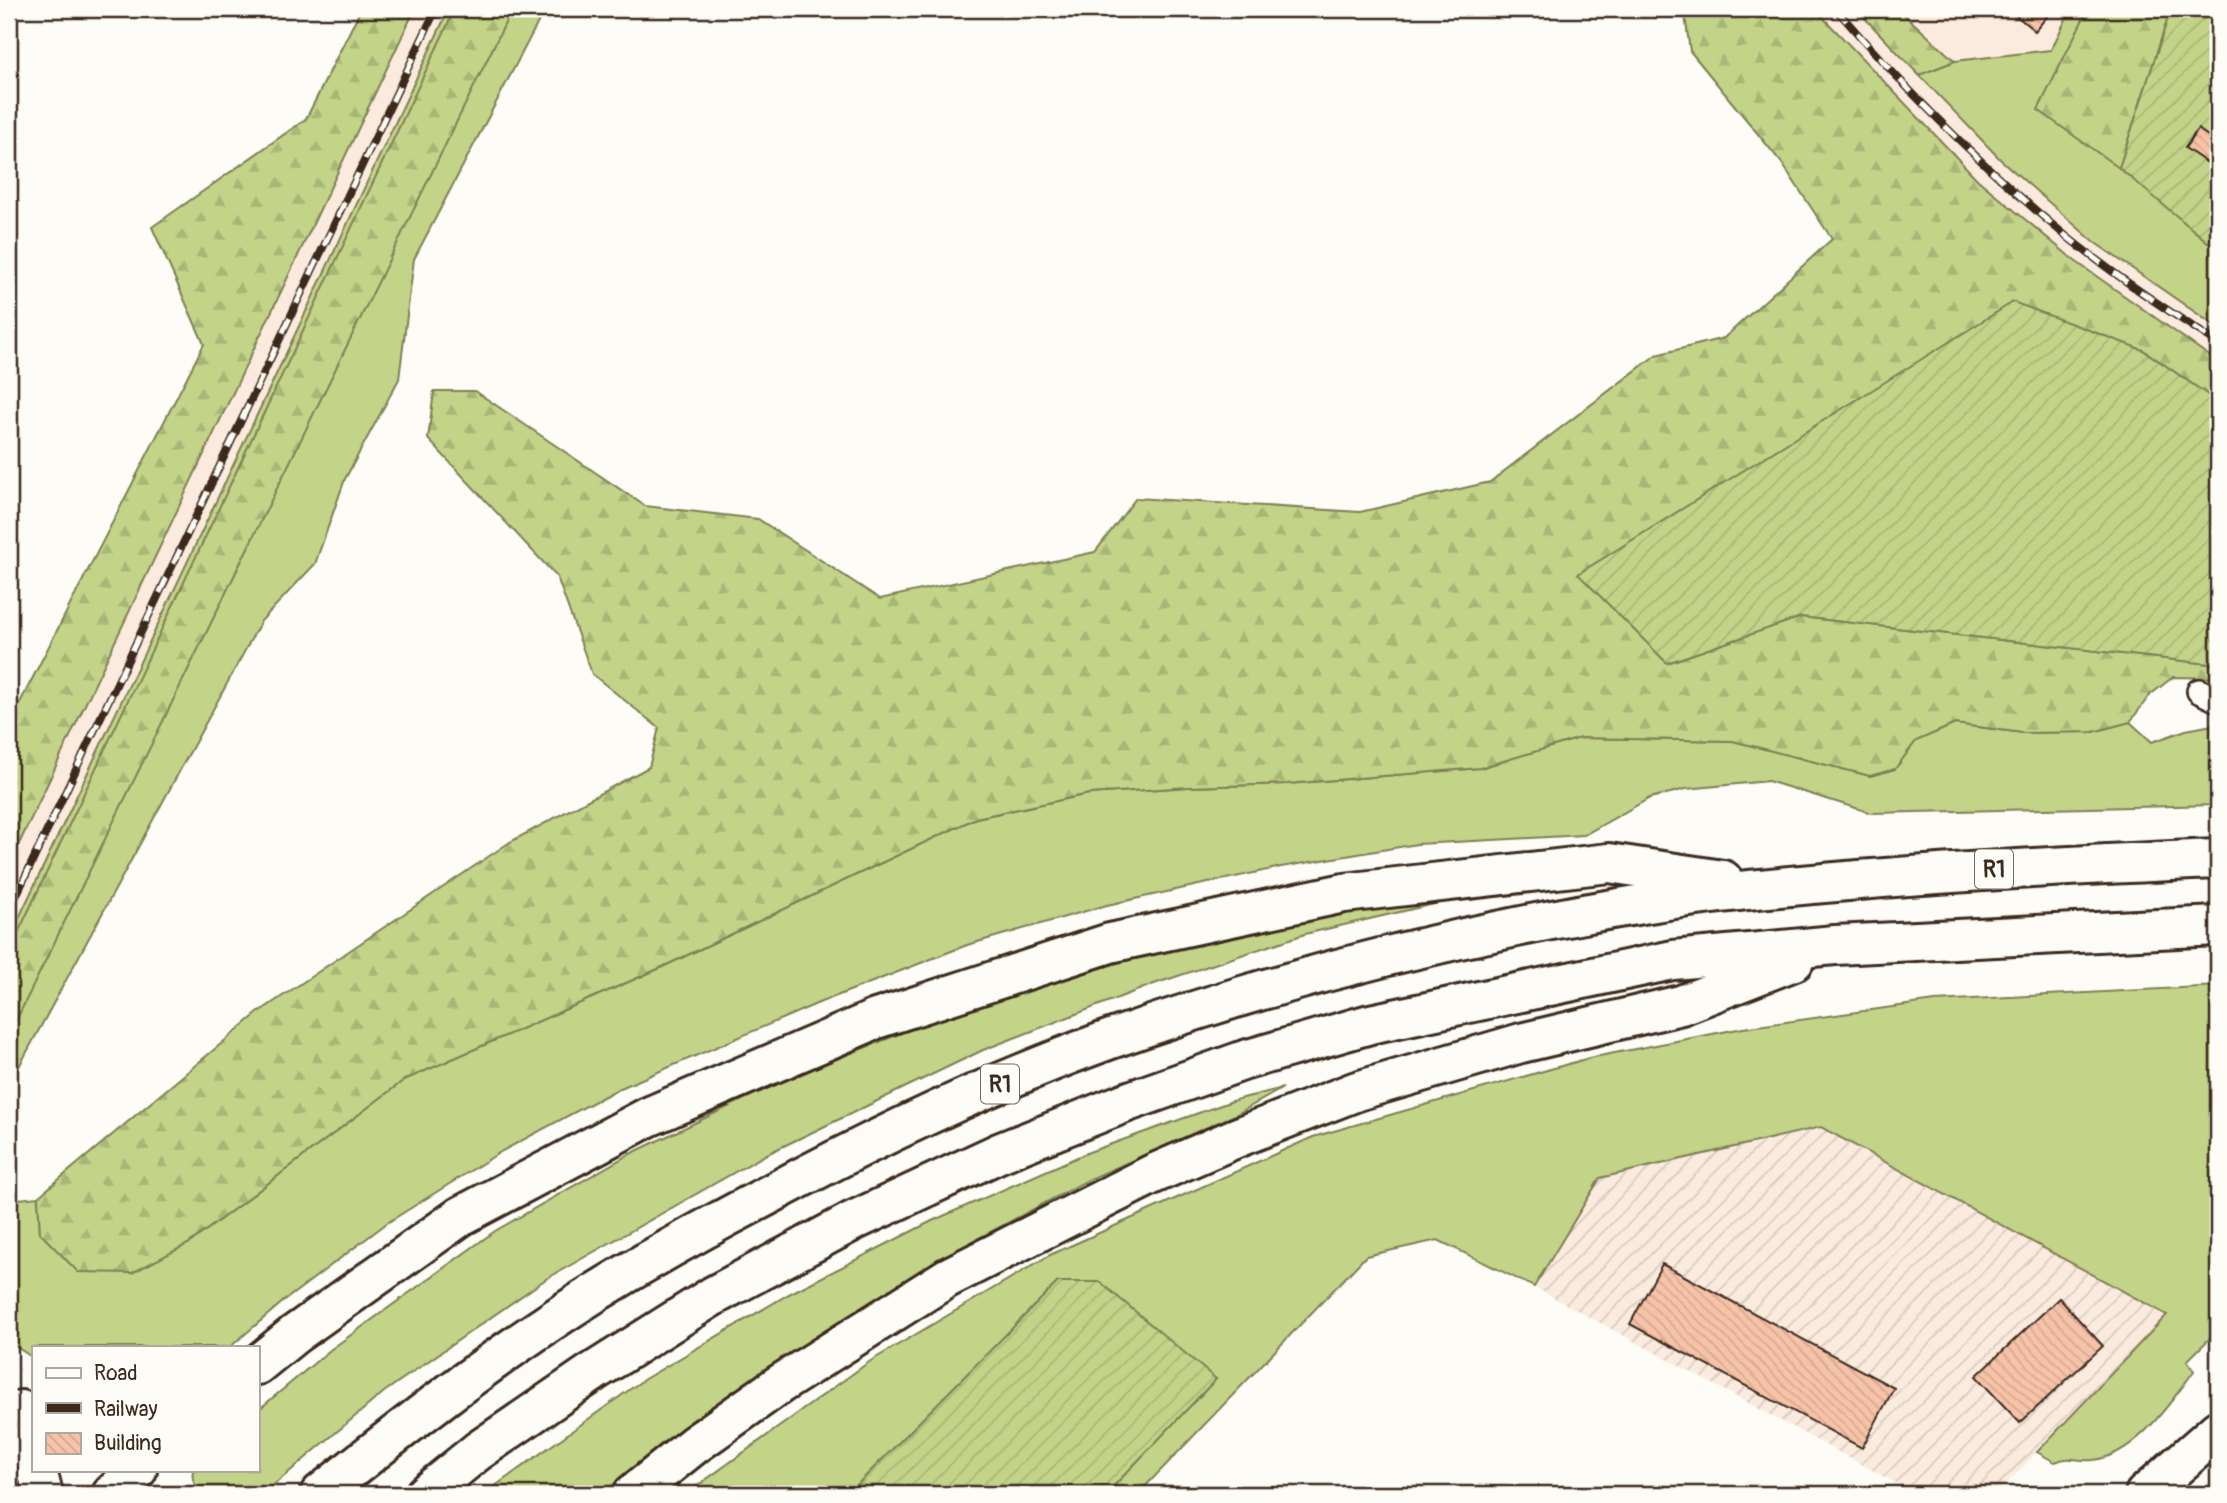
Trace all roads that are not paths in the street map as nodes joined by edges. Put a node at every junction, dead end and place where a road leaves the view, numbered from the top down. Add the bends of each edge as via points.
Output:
1 (2218, 859) edge
2 (1770, 887) junction
3 (2218, 926) edge
4 (1835, 945) junction
5 (259, 1363) edge
6 (21, 1410) dead end
7 (2218, 1430) edge
8 (32, 1452) edge
9 (38, 1472) edge
10 (43, 1494) edge
11 (320, 1494) edge
12 (425, 1494) edge
13 (633, 1494) edge
14 (2145, 1494) edge

1 - 2 main road, R1 via 2014,867
2 - 5 main road via 1609,863 1344,893 1110,943 876,1019 648,1117 461,1216
2 - 11 main road, R1 via 1511,928 1349,964 1105,1041 985,1090 827,1163 681,1241 552,1320 431,1406
3 - 4 main road
4 - 12 main road via 1673,960 1370,1024 1245,1060 1126,1102 999,1153 853,1221 713,1296 478,1451
4 - 13 main road via 1681,1005 1521,1043 1357,1091 1153,1174 947,1278 780,1384
6 - 8 main road
7 - 14 main road
9 - 10 main road

